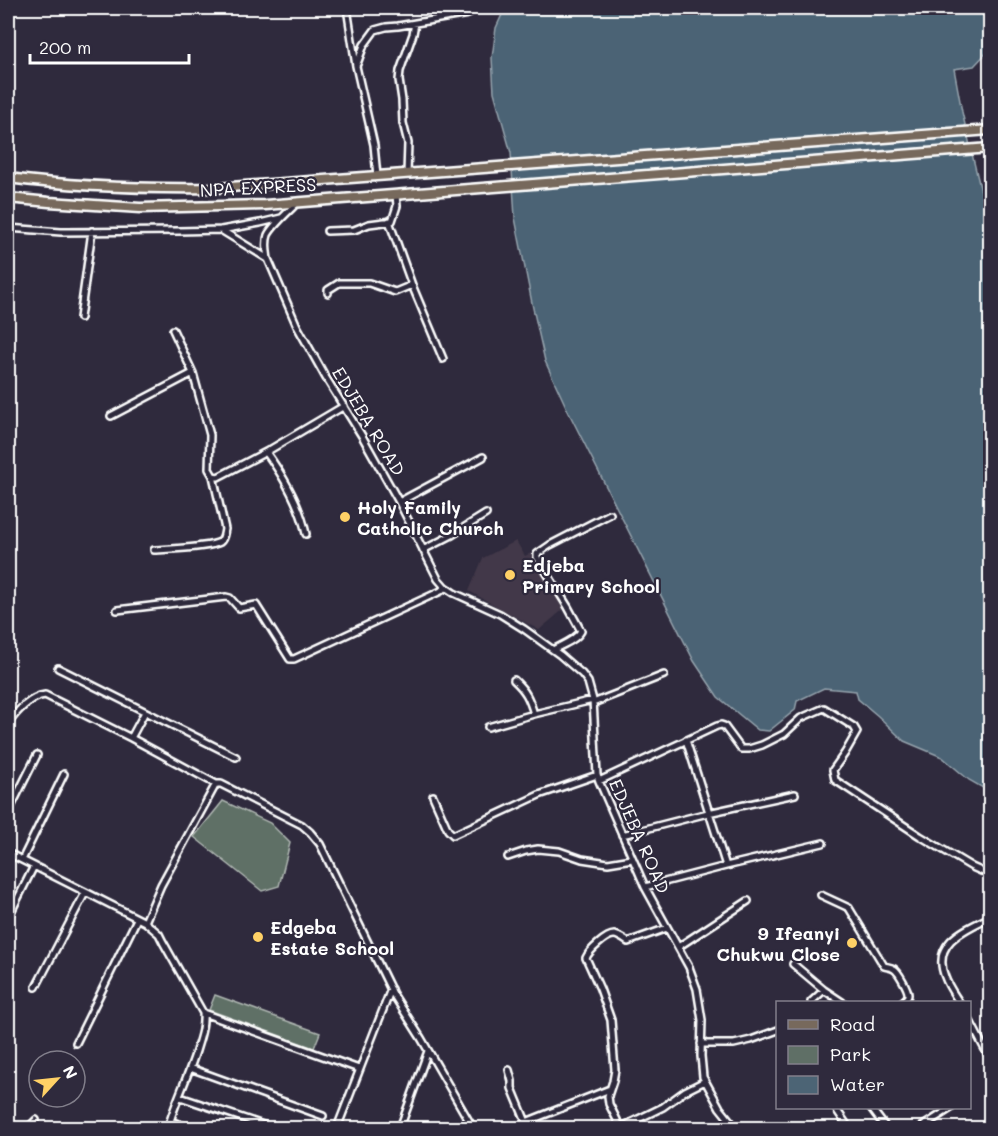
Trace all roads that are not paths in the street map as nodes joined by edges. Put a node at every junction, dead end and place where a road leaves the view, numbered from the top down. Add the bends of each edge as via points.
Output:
1 (346, 8) edge
2 (468, 14) dead end
3 (415, 23) junction
4 (356, 66) junction
5 (990, 130) edge
6 (990, 148) edge
7 (407, 174) junction
8 (377, 176) junction
9 (8, 178) edge
10 (396, 195) junction
11 (8, 198) edge
12 (297, 202) junction
13 (283, 217) junction
14 (389, 221) junction
15 (8, 228) edge
16 (221, 230) junction
17 (92, 231) junction
18 (327, 231) dead end
19 (268, 259) junction
20 (412, 285) junction
21 (328, 293) dead end
22 (80, 318) dead end
23 (173, 330) dead end
24 (442, 359) dead end
25 (193, 373) junction
26 (344, 406) junction
27 (111, 416) dead end
28 (266, 452) junction
29 (483, 457) dead end
30 (213, 476) junction
31 (399, 502) junction
32 (486, 514) dead end
33 (610, 514) dead end
34 (306, 534) dead end
35 (154, 550) dead end
36 (423, 550) junction
37 (445, 587) junction
38 (117, 610) dead end
39 (553, 650) junction
40 (58, 668) dead end
41 (664, 675) dead end
42 (514, 680) dead end
43 (593, 701) junction
44 (145, 712) junction
45 (534, 714) junction
46 (8, 724) edge
47 (488, 727) dead end
48 (131, 738) junction
49 (686, 740) junction
50 (37, 755) dead end
51 (236, 757) dead end
52 (64, 774) dead end
53 (598, 778) junction
54 (216, 784) junction
55 (795, 794) dead end
56 (433, 796) dead end
57 (8, 813) edge
58 (708, 813) junction
59 (622, 835) junction
60 (823, 843) dead end
61 (8, 853) edge
62 (508, 857) dead end
63 (632, 858) junction
64 (22, 860) junction
65 (34, 866) junction
66 (726, 866) junction
67 (990, 875) edge
68 (645, 887) junction
69 (85, 893) junction
70 (821, 895) dead end
71 (748, 901) dead end
72 (990, 917) edge
73 (8, 918) edge
74 (137, 919) junction
75 (145, 922) junction
76 (667, 928) junction
77 (678, 947) junction
78 (793, 964) dead end
79 (36, 987) dead end
80 (391, 989) junction
81 (824, 990) junction
82 (812, 1001) edge
83 (840, 1001) edge
84 (903, 1001) edge
85 (958, 1001) edge
86 (203, 1013) junction
87 (971, 1026) edge
88 (776, 1030) edge
89 (76, 1043) dead end
90 (701, 1044) junction
91 (428, 1051) junction
92 (990, 1059) edge
93 (190, 1068) junction
94 (359, 1069) junction
95 (509, 1070) dead end
96 (705, 1081) junction
97 (610, 1089) junction
98 (180, 1096) junction
99 (836, 1109) edge
100 (872, 1109) edge
101 (948, 1109) edge
102 (323, 1116) dead end
103 (36, 1120) dead end
104 (170, 1121) junction
105 (622, 1127) edge
106 (28, 1128) edge
107 (168, 1128) edge
108 (190, 1128) edge
109 (272, 1128) edge
110 (337, 1128) edge
111 (400, 1128) edge
112 (473, 1128) edge
113 (736, 1128) edge
114 (849, 1128) edge
115 (886, 1128) edge
116 (920, 1128) edge

1 - 4 street
2 - 3 street
3 - 4 street via 375,30
3 - 7 street via 399,80 408,143
4 - 8 street
5 - 7 main road, NPA EXPRESS
6 - 10 main road, NPA EXPRESS
7 - 8 main road, NPA EXPRESS
8 - 9 main road, NPA EXPRESS via 171,189 80,186
10 - 12 main road, NPA EXPRESS
10 - 14 street via 397,206
11 - 12 main road, NPA EXPRESS via 140,208
12 - 13 street
13 - 16 street
13 - 19 street via 268,236
14 - 18 street via 354,230
14 - 20 street
15 - 17 street
16 - 17 street
16 - 19 street
17 - 22 street
19 - 26 street, EDJEBA ROAD via 297,326
20 - 21 street via 395,292 369,283 339,283
20 - 24 street
23 - 25 street
25 - 27 street
25 - 30 street via 210,435 209,469
26 - 28 street
26 - 31 street, EDJEBA ROAD
28 - 30 street
28 - 34 street via 297,502
29 - 31 street
30 - 35 street via 224,537 198,547
31 - 36 street, EDJEBA ROAD
32 - 36 street
33 - 39 street via 537,554 581,631
36 - 37 street, EDJEBA ROAD
37 - 38 street via 294,659 290,659 256,604 239,608 226,597
37 - 39 street, EDJEBA ROAD via 500,614
39 - 43 street, EDJEBA ROAD via 582,674
40 - 44 street
41 - 43 street
42 - 45 street via 528,696
43 - 45 street
43 - 53 street, EDJEBA ROAD
44 - 48 street
44 - 51 street
45 - 47 street
46 - 48 street via 37,696 45,695
48 - 54 street
49 - 53 street
49 - 58 street
49 - 67 street via 721,725 741,749 749,749 784,734 801,718 824,708 857,732 833,770 835,780 920,836
50 - 57 street
52 - 64 street
53 - 56 street via 539,795 453,835
53 - 59 street, EDJEBA ROAD
54 - 75 street
54 - 80 street via 290,818 310,832 320,844
55 - 58 street
58 - 59 street
58 - 66 street
59 - 63 street, EDJEBA ROAD
60 - 66 street
61 - 64 street
62 - 63 street via 538,849 608,863
63 - 68 street, EDJEBA ROAD
64 - 65 street
65 - 69 street
65 - 73 street
66 - 68 street
68 - 76 street, EDJEBA ROAD
69 - 74 street
69 - 79 street
70 - 84 street via 849,908 884,966 896,970 909,994
71 - 77 street
72 - 85 street via 951,939 945,949 944,976
74 - 75 street
74 - 89 street
75 - 86 street via 159,934
76 - 77 street, EDJEBA ROAD
76 - 97 street via 628,942 614,935 586,955 611,1020 615,1070
77 - 90 street, EDJEBA ROAD via 697,989
78 - 81 street
80 - 91 street
80 - 94 street
81 - 82 street
81 - 83 street
86 - 93 street via 202,1033
86 - 94 street
87 - 92 street
88 - 90 street via 751,1041
90 - 96 street, EDJEBA ROAD
91 - 111 street
91 - 112 street
93 - 98 street
93 - 102 street
94 - 110 street
95 - 97 street via 526,1122
96 - 105 street
96 - 113 street, EDJEBA ROAD
97 - 105 street via 609,1104
98 - 104 street
98 - 109 street
99 - 114 street
100 - 115 street
101 - 116 street
103 - 106 street
104 - 107 street
104 - 108 street

